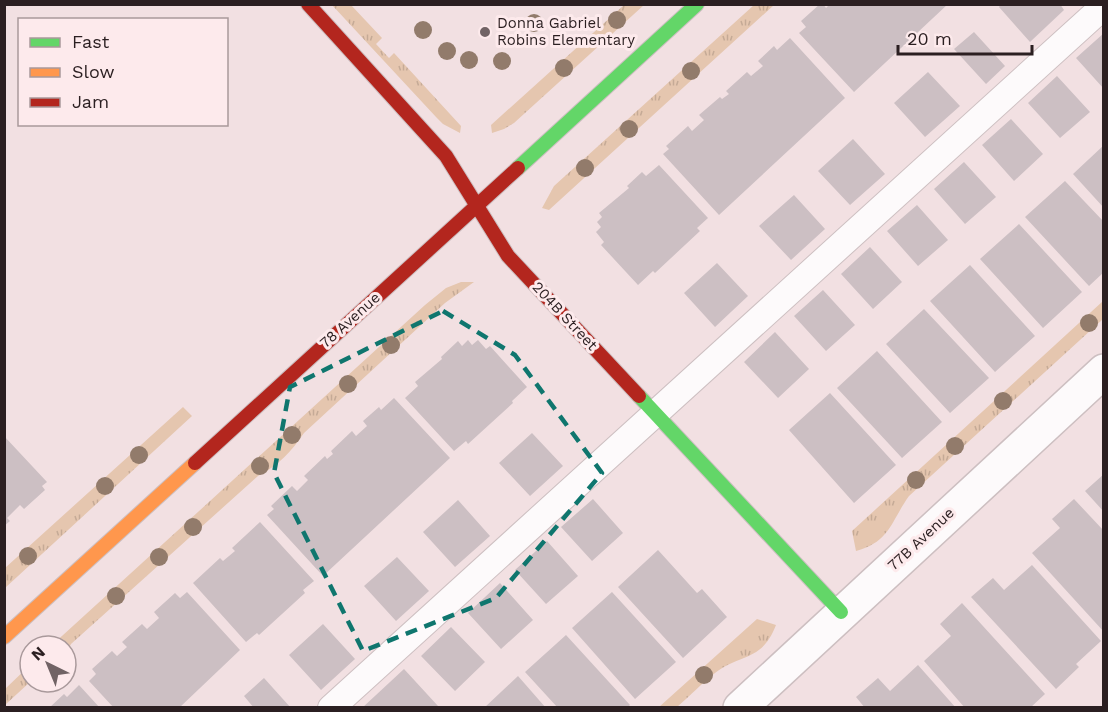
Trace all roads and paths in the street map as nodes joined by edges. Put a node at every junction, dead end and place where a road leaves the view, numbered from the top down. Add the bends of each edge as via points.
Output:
1 (308, 4) edge
2 (697, 4) edge
3 (1104, 6) edge
4 (477, 204) junction
5 (1104, 371) edge
6 (655, 412) junction
7 (841, 612) junction
8 (4, 637) edge
9 (331, 708) edge
10 (740, 708) edge

1 - 4 street, 204B Street via 446,156
2 - 4 street, 78 Avenue
3 - 6 lane
4 - 6 street, 204B Street via 508,256
4 - 8 street, 78 Avenue
5 - 7 street, 77B Avenue
6 - 7 street, 204B Street
6 - 9 lane
7 - 10 street, 77B Avenue

